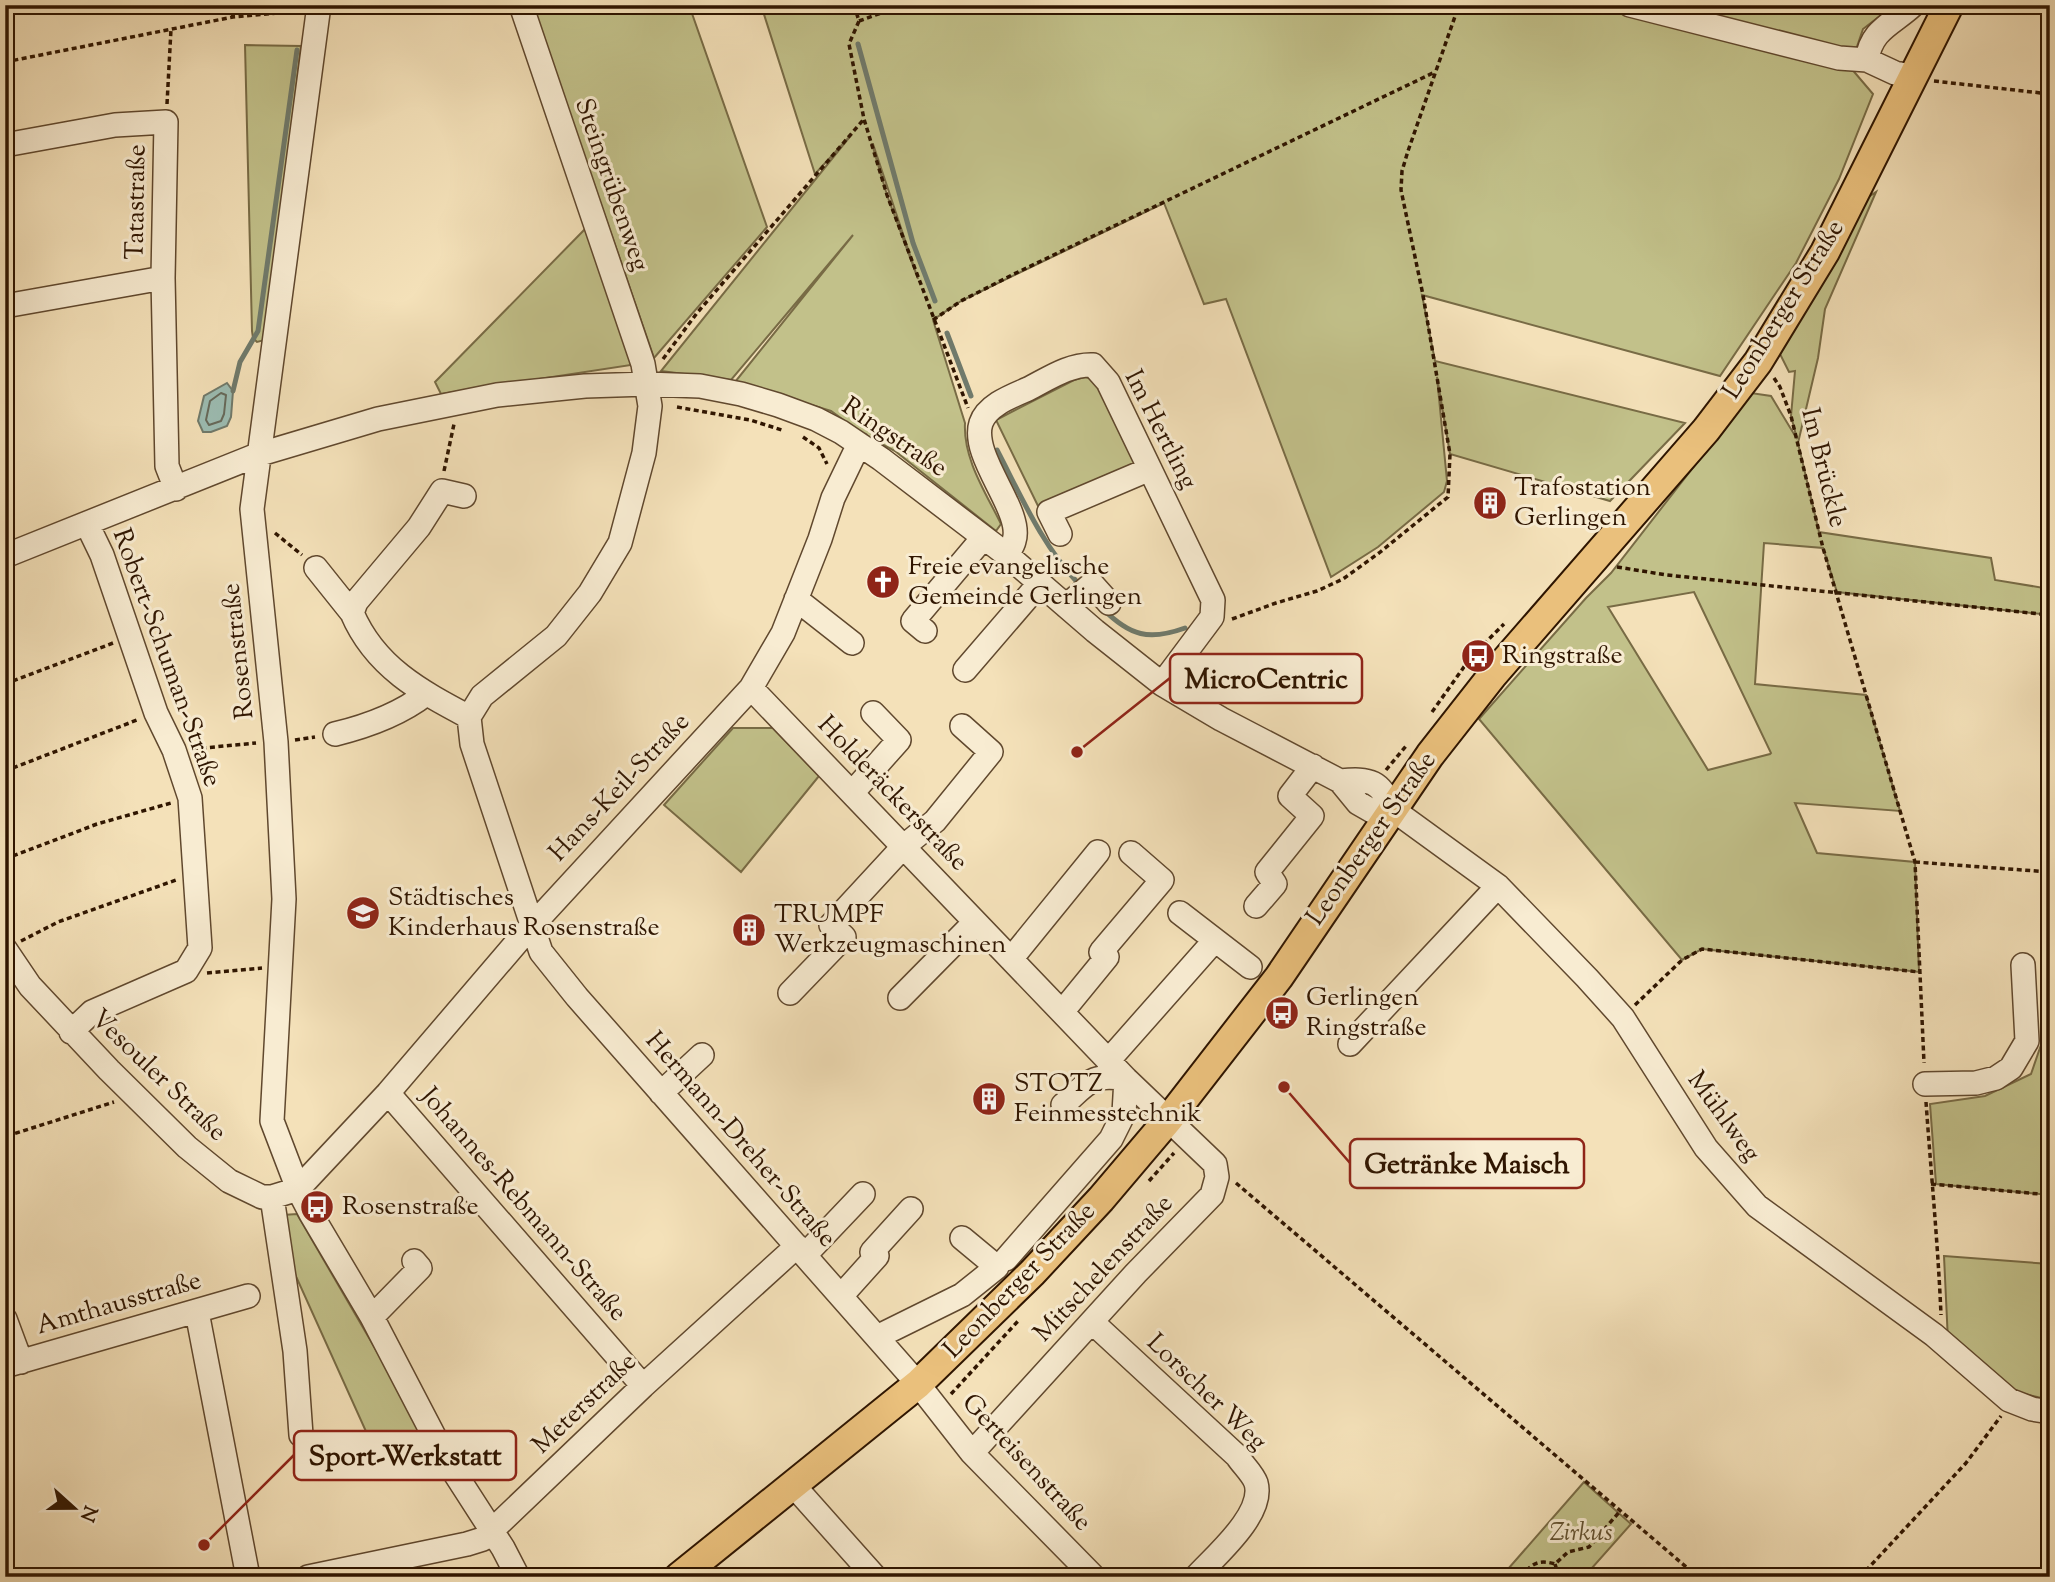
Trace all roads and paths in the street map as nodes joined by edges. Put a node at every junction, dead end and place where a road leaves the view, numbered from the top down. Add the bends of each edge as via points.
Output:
1 (231, 5) edge
2 (521, 5) edge
3 (854, 5) edge
4 (903, 5) edge
5 (1459, 5) edge
6 (1630, 5) edge
7 (1913, 5) edge
8 (1949, 5) edge
9 (318, 7) edge
10 (233, 17) junction
11 (859, 21) junction
12 (171, 29) junction
13 (1867, 60) junction
14 (5, 62) edge
15 (1435, 72) junction
16 (1911, 76) junction
17 (2050, 94) edge
18 (864, 119) junction
19 (166, 121) junction
20 (5, 145) edge
21 (163, 278) junction
22 (5, 306) edge
23 (933, 320) junction
24 (1758, 362) junction
25 (648, 395) junction
26 (455, 402) junction
27 (981, 422) junction
28 (787, 432) dead end
29 (799, 435) dead end
30 (859, 444) junction
31 (257, 455) junction
32 (1150, 469) junction
33 (844, 472) junction
34 (176, 489) junction
35 (453, 493) joint
36 (252, 522) junction
37 (87, 524) junction
38 (1060, 534) dead end
39 (983, 538) junction
40 (1007, 555) junction
41 (5, 556) edge
42 (1597, 556) junction
43 (316, 568) joint
44 (1040, 584) junction
45 (1837, 592) junction
46 (796, 598) junction
47 (1109, 603) dead end
48 (1066, 606) junction
49 (352, 612) junction
50 (2050, 615) edge
51 (1212, 617) junction
52 (925, 631) dead end
53 (128, 637) junction
54 (852, 643) dead end
55 (965, 670) dead end
56 (5, 684) edge
57 (1162, 684) junction
58 (751, 688) junction
59 (426, 694) junction
60 (156, 713) junction
61 (873, 713) dead end
62 (469, 717) junction
63 (962, 726) dead end
64 (335, 734) joint
65 (276, 742) junction
66 (174, 750) junction
67 (1313, 766) junction
68 (5, 771) edge
69 (852, 793) junction
70 (190, 798) junction
71 (1392, 809) junction
72 (904, 847) junction
73 (1098, 852) dead end
74 (1131, 853) dead end
75 (5, 859) edge
76 (1915, 862) junction
77 (2050, 872) edge
78 (195, 873) junction
79 (1499, 886) junction
80 (1256, 906) dead end
81 (1180, 913) dead end
82 (975, 922) junction
83 (532, 925) junction
84 (1215, 940) junction
85 (5, 949) edge
86 (1011, 960) junction
87 (2023, 965) dead end
88 (281, 966) junction
89 (1250, 967) dead end
90 (186, 971) junction
91 (1919, 972) junction
92 (790, 993) dead end
93 (900, 998) dead end
94 (1062, 1012) junction
95 (1623, 1018) junction
96 (71, 1032) junction
97 (1350, 1044) dead end
98 (702, 1055) dead end
99 (1108, 1061) junction
100 (1126, 1079) junction
101 (1925, 1084) junction
102 (388, 1093) junction
103 (662, 1093) junction
104 (114, 1102) dead end
105 (1063, 1105) dead end
106 (1168, 1120) junction
107 (7, 1136) dead end
108 (1231, 1179) dead end
109 (1931, 1184) junction
110 (298, 1189) junction
111 (863, 1194) dead end
112 (2050, 1195) edge
113 (272, 1197) junction
114 (911, 1209) dead end
115 (962, 1238) dead end
116 (801, 1250) junction
117 (1006, 1259) dead end
118 (414, 1261) dead end
119 (248, 1296) dead end
120 (841, 1296) junction
121 (197, 1312) junction
122 (372, 1317) junction
123 (5, 1320) edge
124 (1092, 1322) junction
125 (1934, 1335) junction
126 (877, 1337) junction
127 (13, 1364) edge
128 (918, 1384) junction
129 (643, 1386) junction
130 (2009, 1399) junction
131 (2050, 1412) edge
132 (302, 1435) dead end
133 (972, 1453) junction
134 (793, 1486) junction
135 (1621, 1510) junction
136 (492, 1531) junction
137 (1555, 1564) junction
138 (248, 1577) edge
139 (308, 1577) edge
140 (518, 1577) edge
141 (679, 1577) edge
142 (875, 1577) edge
143 (1094, 1577) edge
144 (1196, 1577) edge
145 (1522, 1577) edge
146 (1559, 1577) edge
147 (1698, 1577) edge
148 (1860, 1577) edge

1 - 10 path
2 - 25 street, Steingrübenweg via 643,363
3 - 11 path
4 - 11 path
5 - 15 path
6 - 13 street via 1839,58
7 - 13 street via 1873,38
8 - 16 main road, Leonberger Straße
9 - 10 path
9 - 31 street, Rosenstraße
10 - 12 path
11 - 18 path via 849,44
12 - 14 path
12 - 19 path
13 - 16 street
15 - 23 path via 1014,274
15 - 51 path via 1402,171 1401,190 1450,454 1448,496 1343,579 1232,620
16 - 17 path
16 - 24 main road, Leonberger Straße via 1825,252
18 - 23 path
18 - 25 path via 697,313
19 - 20 street, Tatastraße
19 - 21 street, Tatastraße
21 - 22 street, Tatastraße
21 - 34 street, Tatastraße via 167,466
23 - 27 path via 968,408
24 - 42 main road, Leonberger Straße
24 - 45 path, Im Brückle via 1780,387 1791,416
25 - 26 street, Ringstraße via 547,390
25 - 28 path via 678,407
25 - 30 street, Ringstraße via 699,386 741,394 816,419
25 - 62 street via 644,453 620,543 590,593 555,636 482,696
26 - 31 street, Ringstraße
26 - 35 path
27 - 32 street, Im Hertling via 1002,401 1078,365 1093,365 1108,382
27 - 40 street via 983,451 1012,519 1015,539
29 - 33 path via 820,448 828,466
30 - 33 street, Hans-Keil-Straße
30 - 39 street, Ringstraße
31 - 34 street, Ringstraße
31 - 36 street, Rosenstraße
32 - 38 street via 1049,512
32 - 51 street, Im Hertling via 1213,600
33 - 46 street, Hans-Keil-Straße
34 - 37 street, Ringstraße
35 - 49 street via 419,527
36 - 43 path via 269,528
36 - 65 street, Rosenstraße
37 - 41 street, Ringstraße
37 - 53 street, Robert-Schuman-Straße via 102,555
39 - 40 street, Ringstraße
39 - 52 street via 913,621
40 - 44 street, Ringstraße
42 - 45 path via 1617,566 1667,575
42 - 71 main road, Leonberger Straße via 1492,676
43 - 49 street
44 - 48 street, Ringstraße
44 - 55 street
45 - 50 path
45 - 76 path, Im Brückle
46 - 54 street
46 - 58 street, Hans-Keil-Straße via 783,633
47 - 48 street via 1093,584
48 - 57 street, Ringstraße
49 - 59 street via 358,628 390,669
51 - 57 street
53 - 56 path
53 - 60 street, Robert-Schuman-Straße
57 - 67 street, Ringstraße
58 - 69 street, Holderäckerstraße
58 - 83 street, Hans-Keil-Straße
59 - 62 street
59 - 64 street via 388,717
60 - 66 street, Robert-Schuman-Straße
60 - 68 path
61 - 69 street via 899,740
62 - 83 street, Hermann-Dreher-Straße via 472,744
63 - 72 street via 992,752 935,821
64 - 65 path
65 - 66 path
65 - 88 street, Rosenstraße via 284,899
66 - 70 street, Robert-Schuman-Straße
67 - 71 street, Ringstraße via 1340,781 1358,803 1372,811
67 - 80 street via 1290,796 1312,816 1267,872 1275,884
69 - 72 street, Holderäckerstraße
70 - 75 path via 97,824
70 - 78 street, Robert-Schuman-Straße
71 - 79 street, Mühlweg
71 - 106 main road, Leonberger Straße via 1279,976
72 - 82 street, Holderäckerstraße
72 - 92 street via 831,925 844,937
73 - 86 street
74 - 94 street via 1162,880 1101,952 1107,957
76 - 77 path
76 - 91 path, Im Brückle
78 - 85 path via 58,922
78 - 90 street, Robert-Schuman-Straße via 200,948
79 - 95 street, Mühlweg
79 - 97 street
81 - 84 street
82 - 86 street, Holderäckerstraße
82 - 93 street
83 - 102 street, Hans-Keil-Straße
83 - 103 street, Hermann-Dreher-Straße via 541,952
84 - 89 street
84 - 99 street
85 - 96 street, Vesouler Straße
86 - 94 street, Holderäckerstraße
87 - 101 street via 2027,1041 2011,1068 1976,1083
88 - 90 path via 196,974
88 - 110 street, Rosenstraße via 272,1121
90 - 96 street via 92,1012
91 - 95 path via 1702,949 1682,960
91 - 101 path, Im Brückle
94 - 99 street, Holderäckerstraße
95 - 125 street, Mühlweg via 1700,1140 1757,1206
96 - 113 street, Vesouler Straße via 187,1147 229,1181
98 - 103 street
99 - 100 street, Holderäckerstraße
100 - 105 street via 1105,1076 1090,1081
100 - 106 street, Holderäckerstraße
100 - 117 street via 1124,1113 1111,1139
101 - 109 path, Im Brückle
102 - 110 street, Hans-Keil-Straße
102 - 129 street, Johannes-Rebmann-Straße
103 - 116 street, Hermann-Dreher-Straße
104 - 107 path
106 - 124 street, Mitschelenstraße via 1215,1164 1212,1195
106 - 128 main road, Leonberger Straße via 1032,1273
108 - 135 path
109 - 112 path
109 - 125 path, Im Brückle via 1941,1315
110 - 113 street
110 - 122 street, Rosenstraße
111 - 116 street, Meterstraße
113 - 132 street via 295,1351
114 - 120 street
115 - 126 street via 997,1267 962,1295
116 - 120 street, Hermann-Dreher-Straße
116 - 129 street, Meterstraße
118 - 122 street via 420,1268
119 - 121 street, Amthausstraße
120 - 126 street, Hermann-Dreher-Straße
121 - 127 street, Amthausstraße
121 - 138 street
122 - 136 street, Rosenstraße via 447,1461
123 - 127 street
124 - 133 street, Mitschelenstraße
124 - 144 street, Lorscher Weg via 1237,1456 1255,1482 1257,1497 1249,1517
125 - 130 street, Mühlweg
126 - 128 street, Hermann-Dreher-Straße
128 - 133 street, Gerteisenstraße
128 - 134 main road, Leonberger Straße
129 - 136 street, Meterstraße
130 - 131 street, Mühlweg
130 - 148 path via 1999,1421 1966,1463
133 - 143 street, Gerteisenstraße
134 - 141 main road, Leonberger Straße
134 - 142 street
135 - 137 path via 1589,1547 1568,1552
135 - 147 path
136 - 139 street, Meterstraße via 467,1544
136 - 140 street, Rosenstraße
137 - 145 path via 1542,1561
137 - 146 path

